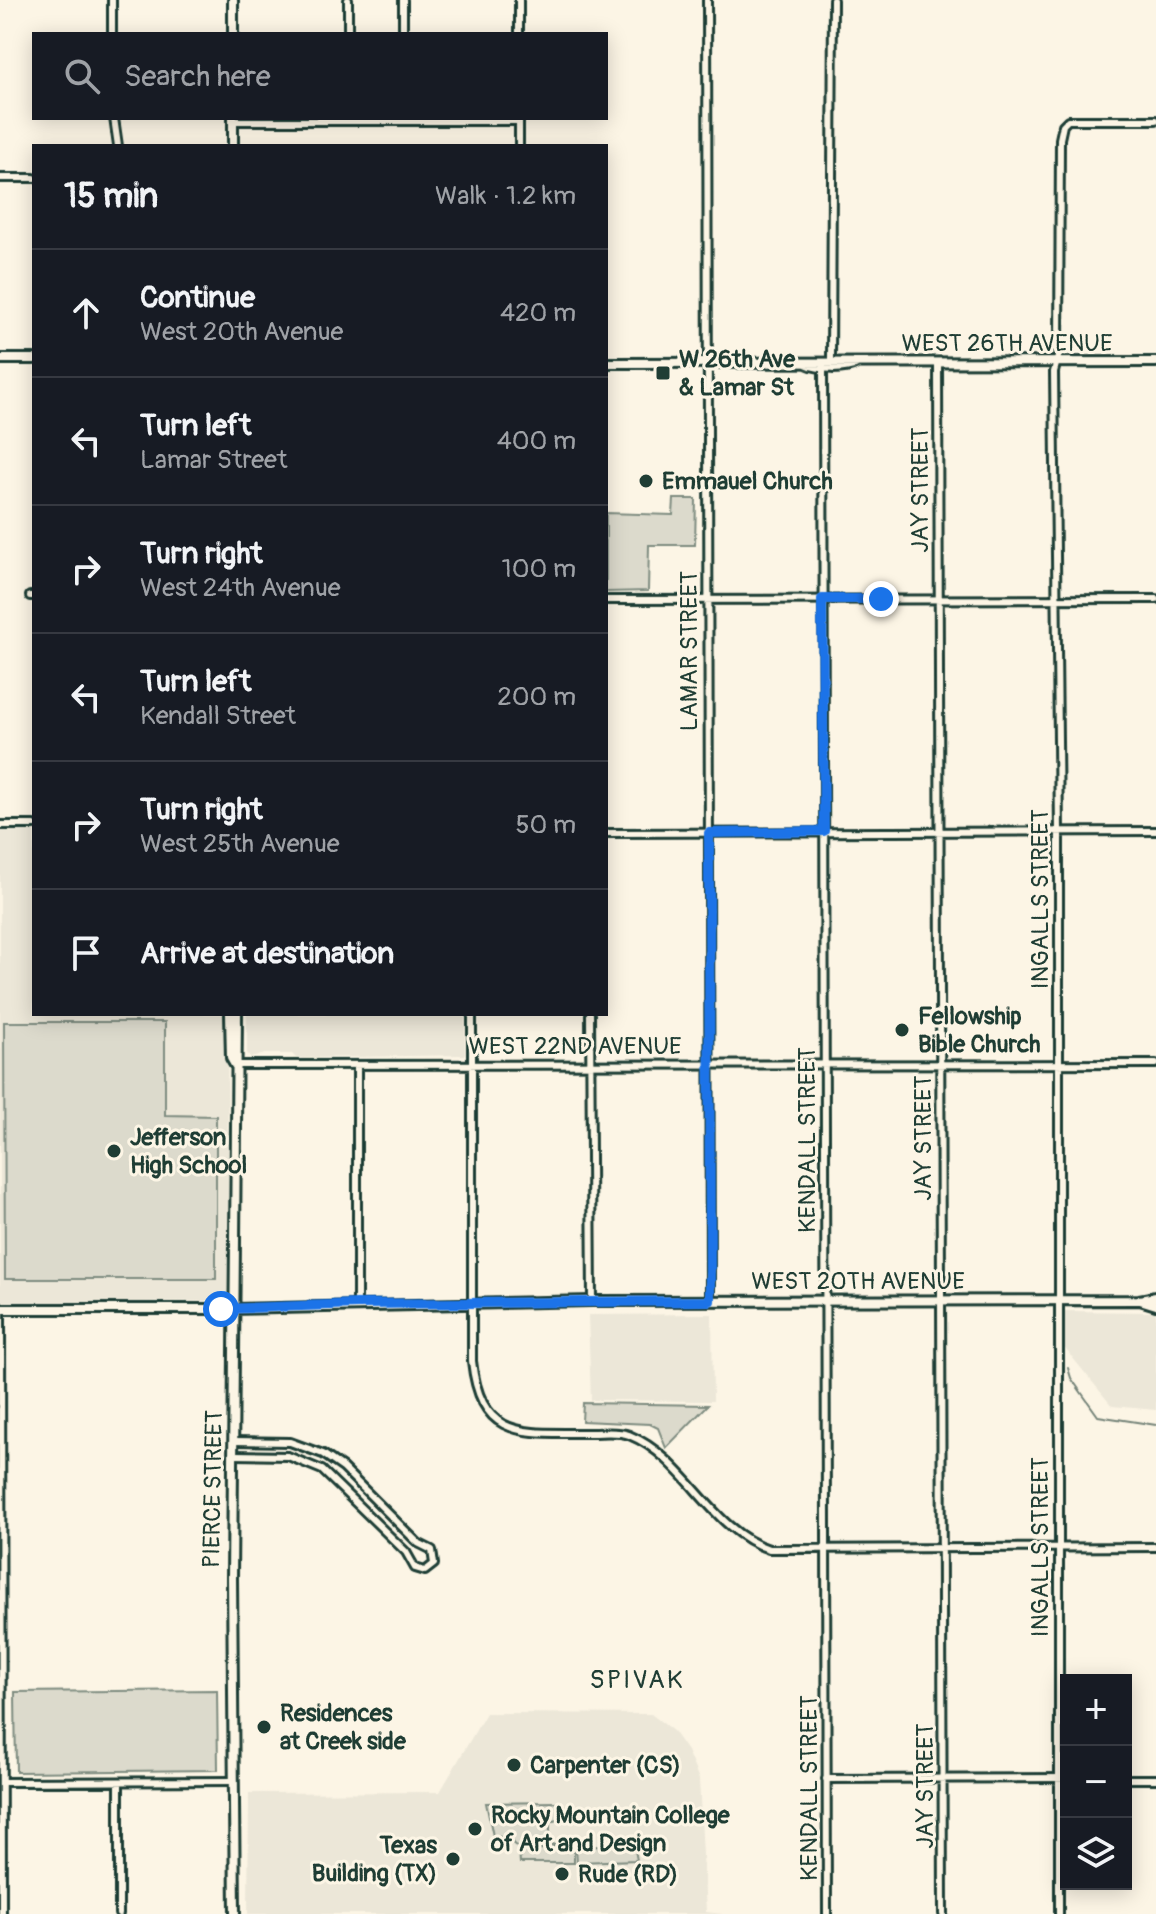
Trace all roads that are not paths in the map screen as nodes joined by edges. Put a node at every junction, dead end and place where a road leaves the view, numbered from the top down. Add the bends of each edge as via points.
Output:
1 (112, 0) edge
2 (233, 0) edge
3 (348, 0) edge
4 (403, 0) edge
5 (519, 0) edge
6 (707, 0) edge
7 (833, 0) edge
8 (112, 32) edge
9 (233, 32) edge
10 (348, 32) edge
11 (403, 32) edge
12 (519, 32) edge
13 (114, 120) edge
14 (233, 120) edge
15 (348, 120) edge
16 (404, 120) edge
17 (519, 120) edge
18 (1156, 120) edge
19 (118, 144) edge
20 (233, 144) edge
21 (519, 144) edge
22 (0, 178) edge
23 (32, 178) edge
24 (0, 359) edge
25 (32, 359) edge
26 (831, 360) junction
27 (1156, 362) edge
28 (608, 363) edge
29 (708, 363) junction
30 (806, 363) junction
31 (857, 363) junction
32 (938, 363) junction
33 (1057, 363) junction
34 (823, 367) junction
35 (1056, 598) junction
36 (822, 599) junction
37 (938, 599) junction
38 (1156, 599) edge
39 (608, 600) edge
40 (706, 600) junction
41 (0, 825) edge
42 (32, 825) edge
43 (941, 830) junction
44 (824, 831) junction
45 (1156, 831) edge
46 (1059, 832) junction
47 (608, 833) edge
48 (709, 833) junction
49 (230, 1016) edge
50 (237, 1016) edge
51 (472, 1016) edge
52 (590, 1016) edge
53 (709, 1063) junction
54 (590, 1064) junction
55 (1057, 1064) junction
56 (1156, 1064) edge
57 (235, 1065) junction
58 (357, 1065) junction
59 (472, 1065) junction
60 (825, 1065) junction
61 (940, 1065) junction
62 (1156, 1297) edge
63 (1059, 1300) junction
64 (1139, 1300) junction
65 (592, 1301) junction
66 (710, 1301) junction
67 (824, 1301) junction
68 (942, 1301) junction
69 (474, 1303) junction
70 (357, 1304) junction
71 (1156, 1305) edge
72 (1, 1309) edge
73 (234, 1309) junction
74 (234, 1441) junction
75 (235, 1455) junction
76 (1058, 1547) junction
77 (1156, 1547) edge
78 (826, 1548) junction
79 (942, 1548) junction
80 (1062, 1746) edge
81 (1060, 1778) edge
82 (826, 1779) junction
83 (943, 1779) junction
84 (1132, 1779) edge
85 (1156, 1779) edge
86 (234, 1781) junction
87 (2, 1782) junction
88 (119, 1782) junction
89 (1062, 1818) edge
90 (1, 1893) edge
91 (2, 1914) edge
92 (119, 1914) edge
93 (235, 1914) edge
94 (827, 1914) edge
95 (943, 1914) edge
96 (1059, 1914) edge

1 - 8 street
2 - 9 street
3 - 10 street
4 - 11 street
5 - 12 street
6 - 29 street, LAMAR STREET
7 - 26 street
13 - 19 street
14 - 20 street
15 - 16 street
16 - 17 street
17 - 21 street
18 - 33 street, INGALLS STREET via 1073,119 1063,125
22 - 23 street
24 - 25 street
26 - 30 street, WEST 26TH AVENUE
26 - 31 street, WEST 26TH AVENUE
27 - 33 street, WEST 26TH AVENUE
28 - 29 street, WEST 26TH AVENUE
29 - 30 street, WEST 26TH AVENUE
29 - 40 street, LAMAR STREET
30 - 34 street, WEST 26TH AVENUE
31 - 32 street, WEST 26TH AVENUE
31 - 34 street, WEST 26TH AVENUE
32 - 33 street, WEST 26TH AVENUE
32 - 37 street, JAY STREET
33 - 35 street, INGALLS STREET
34 - 36 street, KENDALL STREET
35 - 37 street
35 - 38 street
35 - 46 street, INGALLS STREET
36 - 37 street
36 - 40 street
36 - 44 street, KENDALL STREET
37 - 43 street, JAY STREET
39 - 40 street
40 - 48 street, LAMAR STREET
41 - 42 street
43 - 44 street
43 - 46 street
43 - 61 street, JAY STREET
44 - 48 street
44 - 60 street, KENDALL STREET
45 - 46 street
46 - 55 street, INGALLS STREET
47 - 48 street
48 - 53 street, LAMAR STREET
49 - 57 street, PIERCE STREET
50 - 57 street, PIERCE STREET
51 - 59 street
52 - 54 street
53 - 54 street, WEST 22ND AVENUE
53 - 60 street, WEST 22ND AVENUE
53 - 66 street, LAMAR STREET
54 - 59 street, WEST 22ND AVENUE
54 - 65 street
55 - 56 street, WEST 22ND AVENUE
55 - 61 street, WEST 22ND AVENUE
55 - 63 street, INGALLS STREET
57 - 58 street, WEST 22ND AVENUE
57 - 73 street, PIERCE STREET
58 - 59 street, WEST 22ND AVENUE
58 - 70 street
59 - 69 street
60 - 61 street, WEST 22ND AVENUE
60 - 67 street, KENDALL STREET
61 - 68 street, JAY STREET
62 - 64 street, WEST 20TH AVENUE
63 - 64 street, WEST 20TH AVENUE
63 - 68 street, WEST 20TH AVENUE
63 - 76 street, INGALLS STREET
64 - 71 street, WEST 20TH AVENUE
65 - 66 street, WEST 20TH AVENUE
65 - 69 street, WEST 20TH AVENUE
66 - 67 street, WEST 20TH AVENUE
67 - 68 street, WEST 20TH AVENUE
67 - 78 street, KENDALL STREET
68 - 79 street, JAY STREET
69 - 70 street, WEST 20TH AVENUE
69 - 78 street via 475,1386 492,1418 527,1432 625,1433 647,1444 746,1540 769,1549
70 - 73 street, WEST 20TH AVENUE
72 - 73 street, WEST 20TH AVENUE
72 - 87 street
73 - 74 street, PIERCE STREET
74 - 75 street, PIERCE STREET
74 - 75 street via 290,1442 330,1458 418,1543 432,1550 434,1564 425,1571 415,1568 406,1552 316,1466 288,1456
75 - 86 street, PIERCE STREET
76 - 77 street
76 - 79 street
76 - 80 street, INGALLS STREET
78 - 79 street
78 - 82 street, KENDALL STREET
79 - 83 street, JAY STREET
81 - 83 street
82 - 83 street
82 - 94 street, KENDALL STREET
83 - 95 street, JAY STREET
84 - 85 street
86 - 88 street
86 - 93 street, PIERCE STREET
87 - 88 street
87 - 90 street
88 - 92 street
89 - 96 street, INGALLS STREET
90 - 91 street

